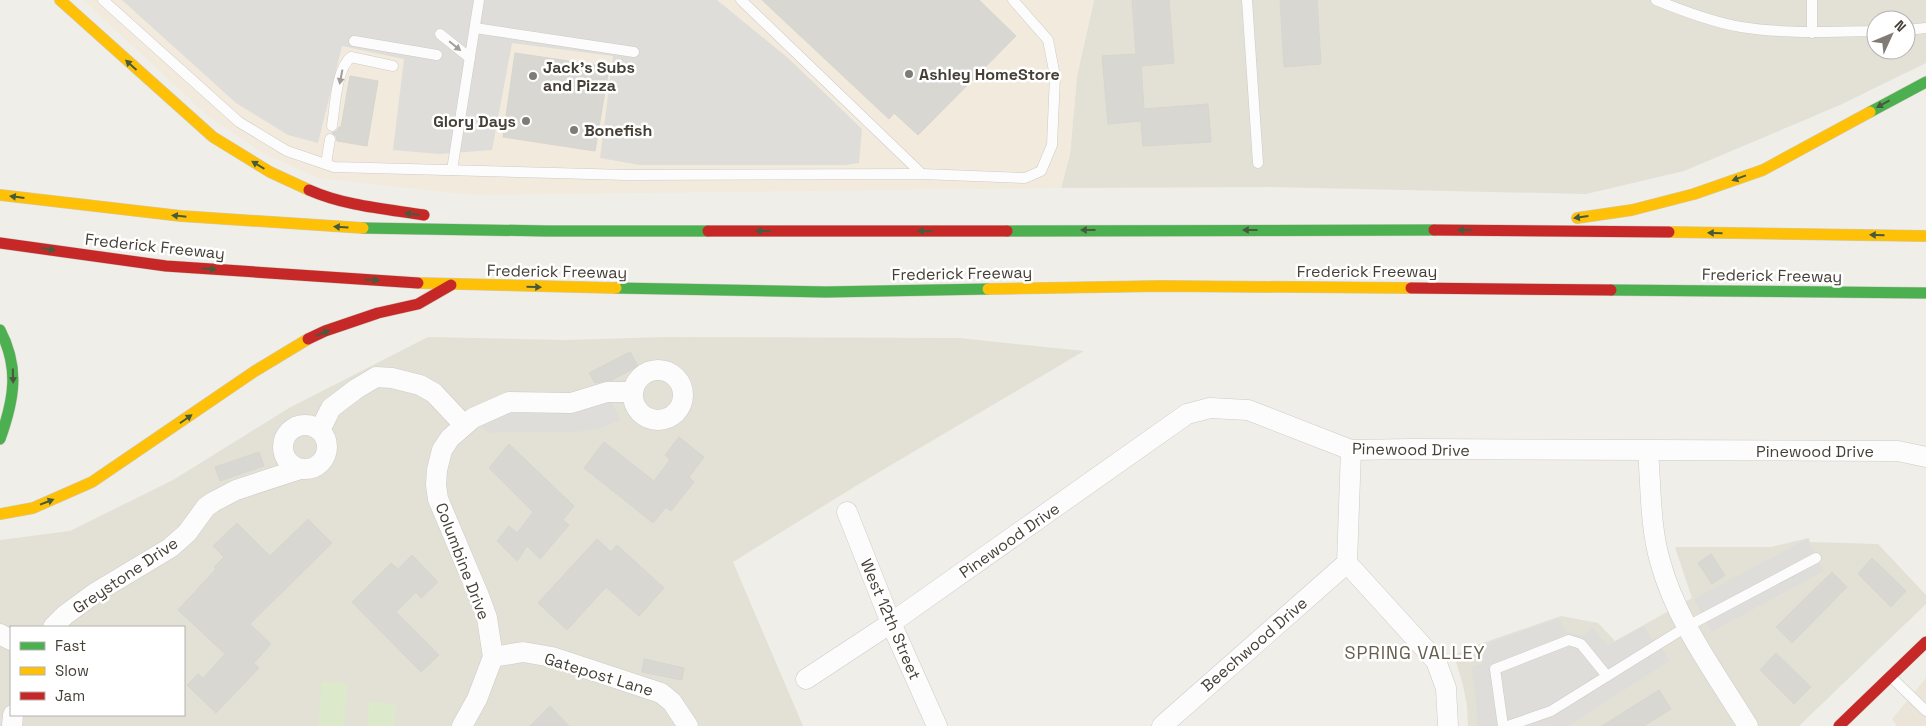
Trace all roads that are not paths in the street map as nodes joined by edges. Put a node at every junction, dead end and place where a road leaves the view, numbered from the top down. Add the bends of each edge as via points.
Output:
1 (60, 0) edge
2 (102, 0) edge
3 (479, 0) edge
4 (741, 0) edge
5 (1013, 0) edge
6 (1247, 0) edge
7 (1656, 0) edge
8 (1812, 0) edge
9 (474, 28) junction
10 (1866, 31) edge
11 (1812, 33) junction
12 (440, 34) dead end
13 (354, 40) dead end
14 (634, 52) dead end
15 (437, 55) dead end
16 (470, 58) junction
17 (393, 66) dead end
18 (1926, 82) edge
19 (332, 126) dead end
20 (330, 140) dead end
21 (1258, 163) dead end
22 (326, 164) junction
23 (452, 170) junction
24 (922, 174) junction
25 (0, 195) edge
26 (1493, 230) junction
27 (547, 231) junction
28 (1926, 236) edge
29 (0, 242) edge
30 (451, 285) junction
31 (1926, 293) edge
32 (0, 330) edge
33 (633, 392) dead end
34 (464, 425) junction
35 (320, 430) junction
36 (0, 439) edge
37 (1351, 450) junction
38 (1648, 451) junction
39 (1926, 458) edge
40 (300, 469) junction
41 (847, 512) dead end
42 (0, 514) edge
43 (1816, 558) dead end
44 (1347, 563) junction
45 (891, 623) junction
46 (54, 626) edge
47 (1686, 627) junction
48 (1926, 642) edge
49 (493, 657) junction
50 (1607, 676) junction
51 (1890, 676) junction
52 (806, 679) dead end
53 (1926, 711) edge
54 (462, 726) edge
55 (688, 726) edge
56 (937, 726) edge
57 (1162, 726) edge
58 (1448, 726) edge
59 (1502, 726) edge
60 (1508, 726) edge
61 (1748, 726) edge
62 (1839, 726) edge

27 -> 1 main road via 397,212 324,196 270,172 213,137
2 - 22 lane via 239,122 287,151
3 - 9 lane
4 - 24 lane
5 - 24 lane via 1048,40 1055,76 1052,145 1041,171 1025,178
6 - 21 lane
7 - 11 lane via 1686,13 1740,27
8 - 11 lane
9 - 14 lane
9 - 16 lane
10 - 11 lane
12 -> 16 lane
13 - 15 lane
16 - 23 lane
17 -> 19 lane via 351,58 347,61 342,70
18 -> 26 main road via 1763,170 1694,194 1632,210
20 - 22 lane
22 - 23 lane via 334,167
23 - 24 lane via 627,175
27 -> 25 main road, Frederick Freeway via 378,229 191,217
26 -> 27 main road, Frederick Freeway
28 -> 26 main road, Frederick Freeway
29 -> 30 main road, Frederick Freeway via 166,266
30 -> 31 main road, Frederick Freeway via 826,292 1161,286
42 -> 30 main road via 33,508 92,482 254,371 305,341 378,313 418,304
32 -> 36 main road via 10,351 13,372 9,415
33 - 34 street, Columbine Drive via 607,392 570,403 509,402 487,410
34 - 35 street via 434,393 420,385 392,378 376,378 331,408
34 - 49 street, Columbine Drive via 442,450 437,470 437,492 479,596
35 - 40 street, Greystone Drive via 328,442 326,457 315,467
35 - 40 street via 307,424 299,425 292,428 284,440 284,455
37 - 38 street, Pinewood Drive
37 - 44 street
37 - 45 street, Pinewood Drive via 1248,410 1210,408 1187,414
38 - 39 street, Pinewood Drive via 1898,452
38 - 47 street via 1655,540 1667,584
40 - 46 street, Greystone Drive via 236,490 213,502 170,548 95,593
41 - 45 street, West 12th Street
43 - 47 lane
44 - 57 street, Beechwood Drive
44 - 58 street via 1436,661 1446,688
45 - 52 street, Pinewood Drive
45 - 56 street, West 12th Street
47 - 50 lane
47 - 61 street
48 - 51 main road
49 - 54 street via 477,699
49 - 55 street, Gatepost Lane via 523,652 552,657 661,693 672,702
50 - 59 lane via 1581,644 1569,640 1495,669
50 - 60 lane via 1551,711
51 - 53 lane
51 - 62 main road

